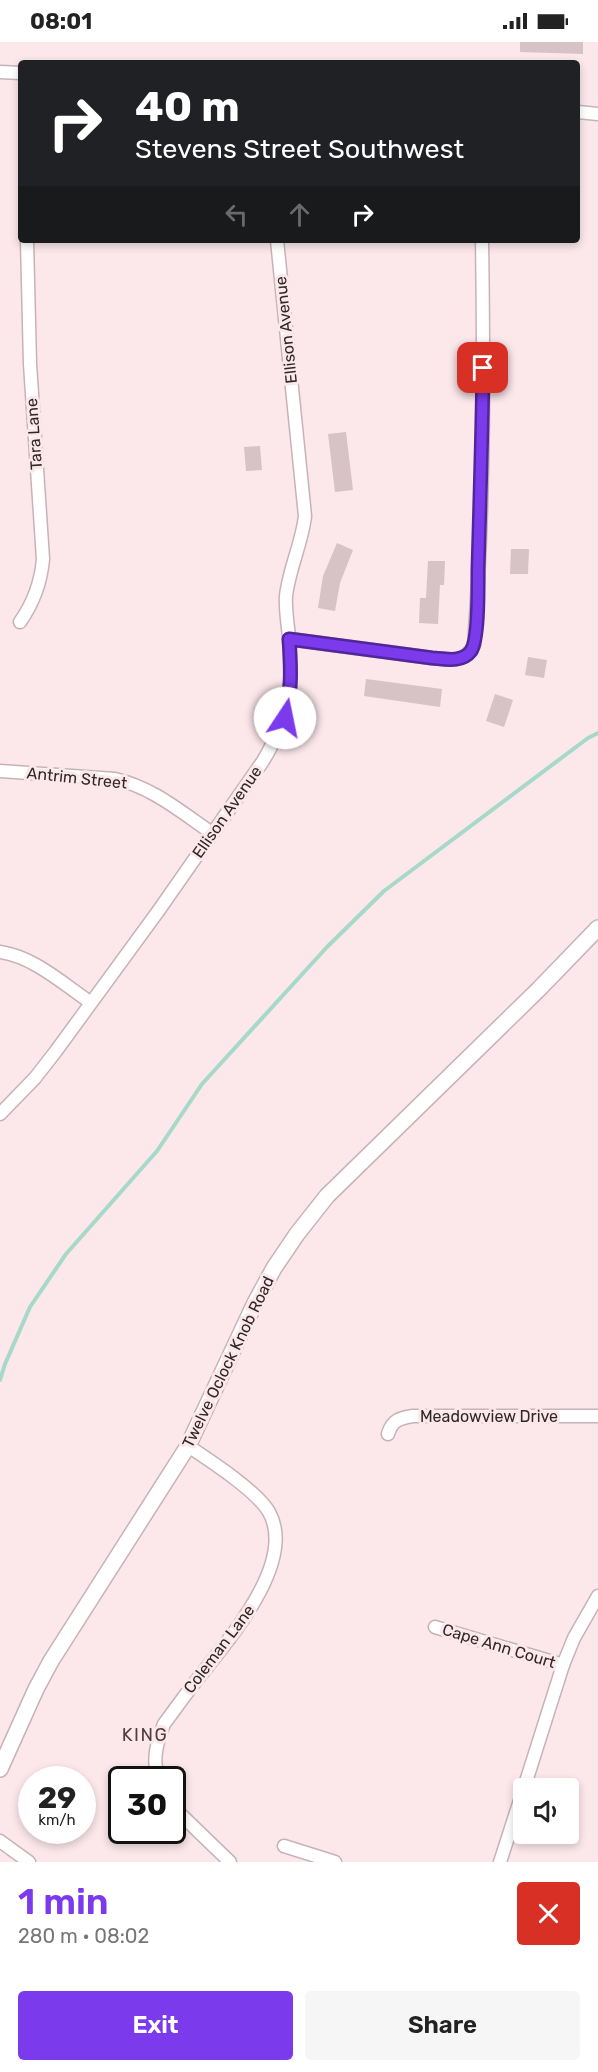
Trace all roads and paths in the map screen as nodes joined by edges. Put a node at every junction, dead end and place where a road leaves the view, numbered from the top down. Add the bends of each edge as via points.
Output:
1 (0, 72) edge
2 (18, 73) edge
3 (580, 112) edge
4 (598, 114) edge
5 (27, 243) edge
6 (277, 243) edge
7 (482, 243) edge
8 (20, 622) dead end
9 (289, 639) junction
10 (0, 771) edge
11 (212, 833) junction
12 (598, 928) edge
13 (0, 952) edge
14 (90, 1002) junction
15 (0, 1114) edge
16 (598, 1416) edge
17 (388, 1434) dead end
18 (188, 1446) junction
19 (598, 1596) edge
20 (435, 1627) dead end
21 (563, 1665) junction
22 (155, 1766) edge
23 (0, 1769) edge
24 (527, 1778) edge
25 (186, 1820) edge
26 (513, 1822) edge
27 (0, 1841) edge
28 (284, 1846) dead end
29 (29, 1862) edge
30 (230, 1862) edge
31 (335, 1862) edge
32 (500, 1862) edge

1 - 2 street
3 - 4 street
5 - 8 street, Tara Lane via 30,364 43,559 36,594
6 - 9 street, Ellison Avenue via 305,516 287,584
7 - 9 street via 481,504 474,645 470,653 456,659
9 - 11 street, Ellison Avenue via 292,678 285,718 263,761
10 - 11 street, Antrim Street via 132,783
11 - 14 street, Ellison Avenue
12 - 18 street, Twelve Oclock Knob Road via 327,1196 291,1242 255,1303
13 - 14 street via 29,960
14 - 15 street, Ellison Avenue via 35,1078
16 - 17 street, Meadowview Drive via 413,1416 394,1421
18 - 22 street, Coleman Lane via 262,1502 274,1524 275,1536 266,1578 255,1602 164,1724
18 - 23 street, Twelve Oclock Knob Road via 51,1660
19 - 21 street
20 - 21 street, Cape Ann Court
21 - 24 street
25 - 30 street
26 - 32 street
27 - 29 street
28 - 31 street

